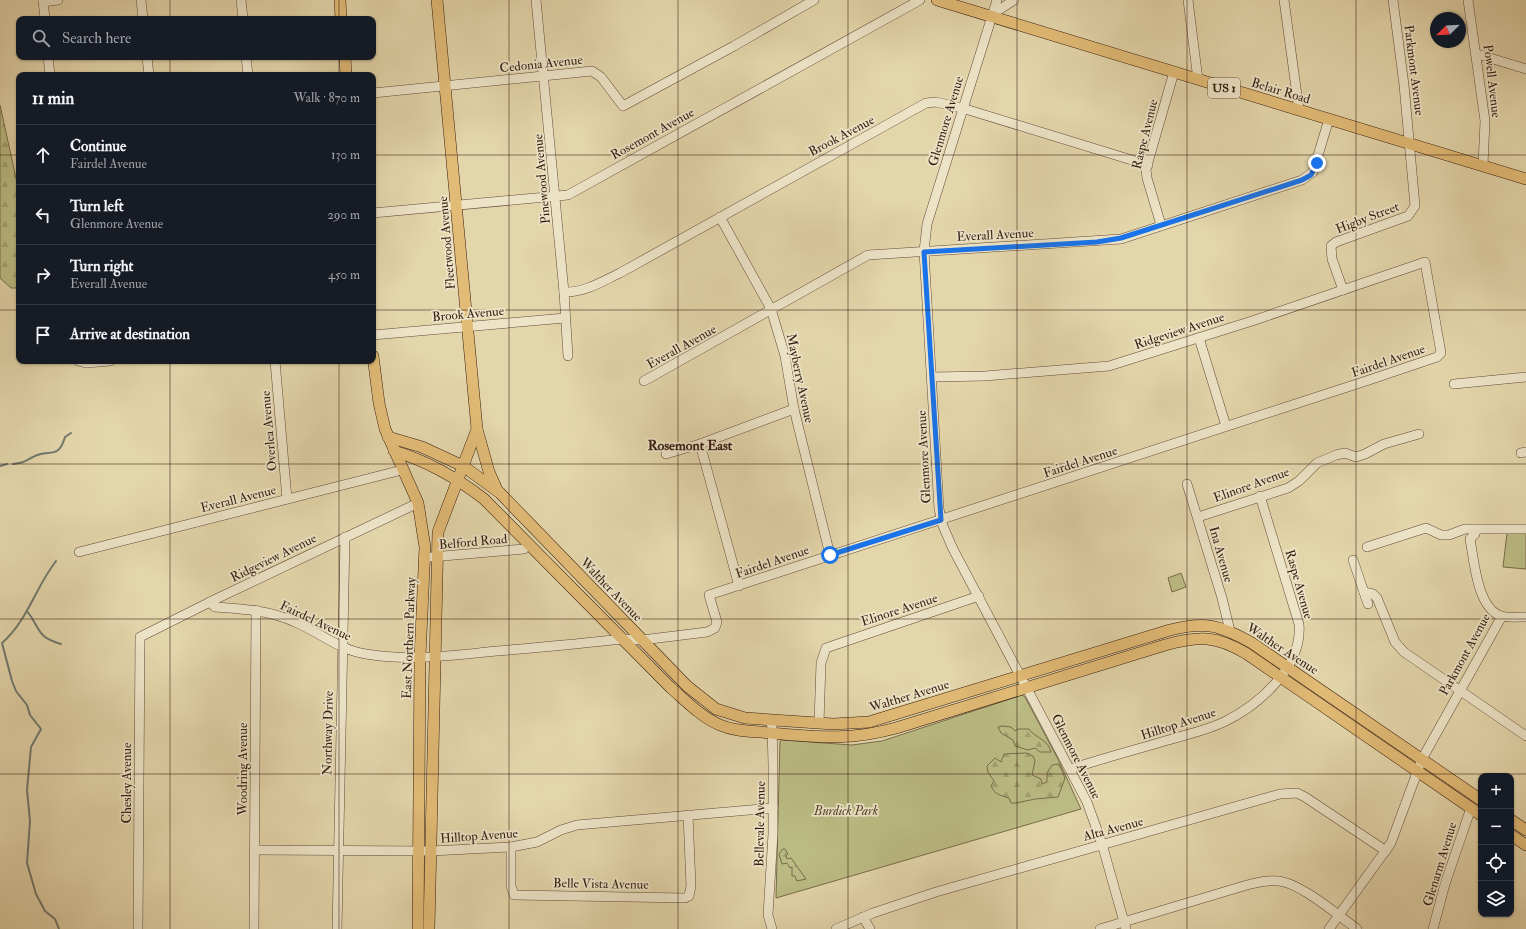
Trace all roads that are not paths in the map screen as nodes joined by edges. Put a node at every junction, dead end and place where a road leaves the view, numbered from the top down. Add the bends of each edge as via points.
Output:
1 (58, 0) edge
2 (141, 0) edge
3 (241, 0) edge
4 (340, 0) edge
5 (437, 0) edge
6 (536, 0) edge
7 (814, 0) edge
8 (920, 0) edge
9 (937, 0) edge
10 (997, 0) edge
11 (1188, 0) edge
12 (1284, 0) edge
13 (1393, 0) edge
14 (1468, 0) edge
15 (43, 1) edge
16 (1008, 1) edge
17 (991, 15) junction
18 (45, 16) edge
19 (143, 16) edge
20 (243, 16) edge
21 (342, 16) edge
22 (1477, 54) junction
23 (48, 60) edge
24 (147, 60) edge
25 (246, 60) edge
26 (345, 60) edge
27 (1526, 69) edge
28 (50, 72) edge
29 (149, 72) edge
30 (248, 72) edge
31 (346, 72) edge
32 (1174, 72) junction
33 (545, 75) junction
34 (1198, 80) junction
35 (445, 86) junction
36 (376, 93) edge
37 (962, 108) junction
38 (1299, 110) junction
39 (1329, 119) junction
40 (1410, 143) junction
41 (1148, 165) junction
42 (1484, 165) junction
43 (1526, 179) edge
44 (556, 197) junction
45 (458, 206) junction
46 (376, 213) edge
47 (720, 216) junction
48 (1161, 225) junction
49 (924, 252) junction
50 (1343, 290) junction
51 (564, 292) junction
52 (771, 309) junction
53 (565, 318) junction
54 (467, 326) junction
55 (376, 335) edge
56 (1199, 338) junction
57 (568, 356) dead end
58 (1437, 357) joint
59 (275, 364) edge
60 (374, 364) edge
61 (932, 377) junction
62 (1526, 377) edge
63 (644, 381) dead end
64 (1454, 384) dead end
65 (794, 410) junction
66 (1226, 426) junction
67 (477, 428) junction
68 (1419, 434) dead end
69 (388, 437) junction
70 (700, 444) junction
71 (394, 451) junction
72 (666, 454) dead end
73 (463, 466) junction
74 (402, 470) junction
75 (458, 480) junction
76 (1187, 484) dead end
77 (497, 490) junction
78 (1260, 496) junction
79 (287, 499) junction
80 (418, 503) junction
81 (1198, 517) junction
82 (941, 520) junction
83 (1526, 529) edge
84 (1476, 530) junction
85 (345, 537) junction
86 (1367, 547) dead end
87 (524, 549) dead end
88 (79, 552) dead end
89 (830, 555) junction
90 (437, 557) junction
91 (425, 558) junction
92 (1353, 560) dead end
93 (739, 586) junction
94 (1364, 592) junction
95 (979, 596) junction
96 (210, 602) junction
97 (1368, 604) dead end
98 (256, 610) junction
99 (1502, 616) junction
100 (1526, 617) edge
101 (1230, 631) junction
102 (140, 637) joint
103 (623, 640) junction
104 (642, 640) junction
105 (342, 647) junction
106 (420, 657) junction
107 (435, 657) junction
108 (1287, 667) junction
109 (1021, 675) junction
110 (1281, 677) junction
111 (1027, 688) junction
112 (1459, 691) junction
113 (769, 720) junction
114 (820, 723) junction
115 (772, 733) junction
116 (1526, 736) edge
117 (419, 758) junction
118 (1422, 759) junction
119 (433, 760) junction
120 (1070, 769) junction
121 (1417, 770) junction
122 (1478, 798) edge
123 (773, 808) junction
124 (1471, 808) junction
125 (1478, 813) edge
126 (688, 816) junction
127 (1514, 822) edge
128 (1526, 830) edge
129 (1514, 837) edge
130 (1102, 844) junction
131 (1526, 845) edge
132 (512, 847) junction
133 (255, 850) junction
134 (338, 850) junction
135 (419, 851) junction
136 (431, 851) junction
137 (1386, 852) junction
138 (863, 916) junction
139 (1339, 916) junction
140 (1125, 925) edge
141 (138, 929) edge
142 (254, 929) edge
143 (337, 929) edge
144 (418, 929) edge
145 (429, 929) edge
146 (772, 929) edge
147 (836, 929) edge
148 (870, 929) edge
149 (1100, 929) edge
150 (1329, 929) edge
151 (1357, 929) edge
152 (1433, 929) edge

1 - 15 street
2 - 19 street
3 - 20 street
4 - 21 main road
5 - 35 main road, Fleetwood Avenue
6 - 33 street, Pinewood Avenue
7 - 33 street, Cedonia Avenue via 623,106 600,77 592,71
8 - 44 street, Rosemont Avenue via 568,195
9 - 17 main road, Belair Road / US 1
10 - 17 street, Glenmore Avenue
11 - 34 street
12 - 38 street
13 - 40 street, Parkmont Avenue
14 - 22 street, Powell Avenue
15 - 18 street
16 - 17 street
17 - 32 main road, Belair Road / US 1
17 - 37 street, Glenmore Avenue
22 - 27 street
22 - 42 street, Powell Avenue via 1486,121
23 - 28 street
24 - 29 street
25 - 30 street
26 - 31 main road
32 - 34 main road, Belair Road / US 1
32 - 41 street, Raspe Avenue
33 - 35 street, Cedonia Avenue
33 - 44 street, Pinewood Avenue
34 - 38 main road, Belair Road / US 1
35 - 36 street, Cedonia Avenue
35 - 45 main road, Fleetwood Avenue
37 - 41 street, Brook Avenue
37 - 47 street, Brook Avenue via 936,102 926,104
37 - 49 street, Glenmore Avenue via 927,224
38 - 39 main road, Belair Road / US 1
39 - 40 main road, Belair Road / US 1
39 - 48 street, Everall Avenue via 1315,168 1309,177
40 - 42 main road, Belair Road / US 1
40 - 50 street, Higby Street via 1415,206 1408,216 1331,246 1332,259
41 - 48 street, Raspe Avenue via 1147,178
42 - 43 main road, Belair Road / US 1
44 - 45 street, Rosemont Avenue
44 - 51 street, Pinewood Avenue
45 - 46 street, Rosemont Avenue
45 - 54 main road, Fleetwood Avenue
47 - 51 street, Brook Avenue via 598,284 575,292
47 - 52 street, Mayberry Avenue
48 - 49 street, Everall Avenue via 1110,240
49 - 52 street, Everall Avenue via 868,255
49 - 61 street, Glenmore Avenue
50 - 56 street, Ridgeview Avenue
50 - 58 street, Ridgeview Avenue via 1425,262 1440,353
51 - 53 street, Pinewood Avenue
52 - 63 street, Everall Avenue
52 - 65 street, Mayberry Avenue via 785,356
53 - 54 street, Brook Avenue
53 - 57 street, Pinewood Avenue
54 - 55 street, Brook Avenue
54 - 67 main road, Fleetwood Avenue
56 - 61 street, Ridgeview Avenue via 1109,366 985,376
56 - 66 street
58 - 66 street, Fairdel Avenue
59 - 79 street, Overlea Avenue
60 - 69 main road, East Northern Parkway via 379,403
61 - 82 street, Glenmore Avenue
62 - 64 street
65 - 70 street
65 - 89 street, Mayberry Avenue
66 - 82 street, Fairdel Avenue
67 - 73 main road, Fleetwood Avenue
67 - 77 main road via 489,472
68 - 78 street, Elinore Avenue via 1384,444 1356,457 1336,455 1317,463 1288,488
69 - 71 main road, East Northern Parkway
69 - 73 main road, Walther Avenue via 422,447
70 - 72 street
70 - 93 street
71 - 74 main road, East Northern Parkway
71 - 75 main road, Walther Avenue via 415,458
73 - 75 main road, Fleetwood Avenue
73 - 77 main road, Walther Avenue
74 - 79 street, Everall Avenue
74 - 80 main road, East Northern Parkway
75 - 90 main road, East Northern Parkway via 438,532
75 - 103 main road, Walther Avenue via 500,514
76 - 81 street, Ina Avenue
77 - 104 main road, Walther Avenue
78 - 81 street, Elinore Avenue
78 - 108 street, Raspe Avenue via 1299,624 1299,641
79 - 88 street, Everall Avenue
80 - 85 street, Ridgeview Avenue
80 - 91 main road, East Northern Parkway via 424,531
81 - 101 street, Ina Avenue
82 - 89 street, Fairdel Avenue
82 - 95 street, Glenmore Avenue
83 - 84 street
84 - 86 street via 1460,530 1449,536 1426,528
84 - 99 street, Parkmont Avenue via 1470,539 1480,590 1491,609
85 - 96 street, Ridgeview Avenue
85 - 105 street, Northway Drive
87 - 90 street, Belford Road
89 - 93 street, Fairdel Avenue
90 - 91 street, Belford Road
90 - 107 main road, East Northern Parkway
91 - 106 main road, East Northern Parkway
92 - 94 street
93 - 104 street, Fairdel Avenue via 710,595 717,622 715,628 706,632
94 - 97 street
94 - 112 street via 1373,594 1380,605 1400,649
95 - 109 street, Glenmore Avenue
95 - 114 street, Elinore Avenue via 824,649 821,663
96 - 98 street, Fairdel Avenue via 215,607
96 - 102 street, Ridgeview Avenue
98 - 105 street, Fairdel Avenue via 295,622
98 - 133 street, Woodring Avenue
99 - 100 street
99 - 112 street, Parkmont Avenue
101 - 108 main road, Walther Avenue via 1252,642
101 - 109 main road, Walther Avenue via 1195,624
102 - 141 street, Chesley Avenue
103 - 104 street, Fairdel Avenue
103 - 107 street, Fairdel Avenue
103 - 115 main road, Walther Avenue via 671,688 708,719 732,729
104 - 113 main road, Walther Avenue via 687,686 712,706 739,716
105 - 106 street, Fairdel Avenue via 375,656
105 - 134 street, Northway Drive
106 - 107 street, Fairdel Avenue
106 - 117 main road, East Northern Parkway
107 - 119 main road, East Northern Parkway
108 - 110 street, Raspe Avenue
108 - 118 main road, Walther Avenue
109 - 111 street, Glenmore Avenue
109 - 114 main road, Walther Avenue via 878,719 845,725
110 - 111 main road, Walther Avenue via 1230,644 1198,638 1165,645
110 - 120 street, Hilltop Avenue via 1243,710 1213,727
110 - 121 main road, Walther Avenue
111 - 115 main road, Walther Avenue via 866,735 834,738
111 - 120 street, Glenmore Avenue
112 - 116 street
112 - 118 street, Parkmont Avenue
113 - 114 main road, Walther Avenue
113 - 115 street, Bellevale Avenue
115 - 123 street, Bellevale Avenue
117 - 119 main road
117 - 135 main road, East Northern Parkway
118 - 121 street, Parkmont Avenue
118 - 122 main road, Walther Avenue
119 - 136 main road, East Northern Parkway
120 - 130 street, Glenmore Avenue via 1087,802
121 - 124 main road, Walther Avenue
121 - 137 street, Parkmont Avenue
123 - 126 street, Hilltop Avenue
123 - 146 street, Bellevale Avenue via 768,915
124 - 125 main road, Walther Avenue
124 - 152 street, Glenarm Avenue via 1445,884
126 - 132 street, Hilltop Avenue via 577,825 537,842
126 - 132 street, Belle Vista Avenue via 692,871 689,896 517,896 512,893 511,886
127 - 128 main road
129 - 131 main road
130 - 137 street, Alta Avenue via 1288,793 1297,793
130 - 138 street, Alta Avenue
130 - 140 street, Glenmore Avenue
132 - 136 street, Hilltop Avenue
133 - 134 street, Hilltop Avenue
133 - 142 street, Woodring Avenue
134 - 135 street, Hilltop Avenue
134 - 143 street, Northway Drive
135 - 136 street, Hilltop Avenue
135 - 144 main road, East Northern Parkway
136 - 145 main road, East Northern Parkway
137 - 139 street, Parkmont Avenue
138 - 147 street, Alta Avenue
138 - 148 street
139 - 140 street via 1295,887 1283,882 1259,882
139 - 150 street, Parkmont Avenue
139 - 151 street
140 - 149 street

